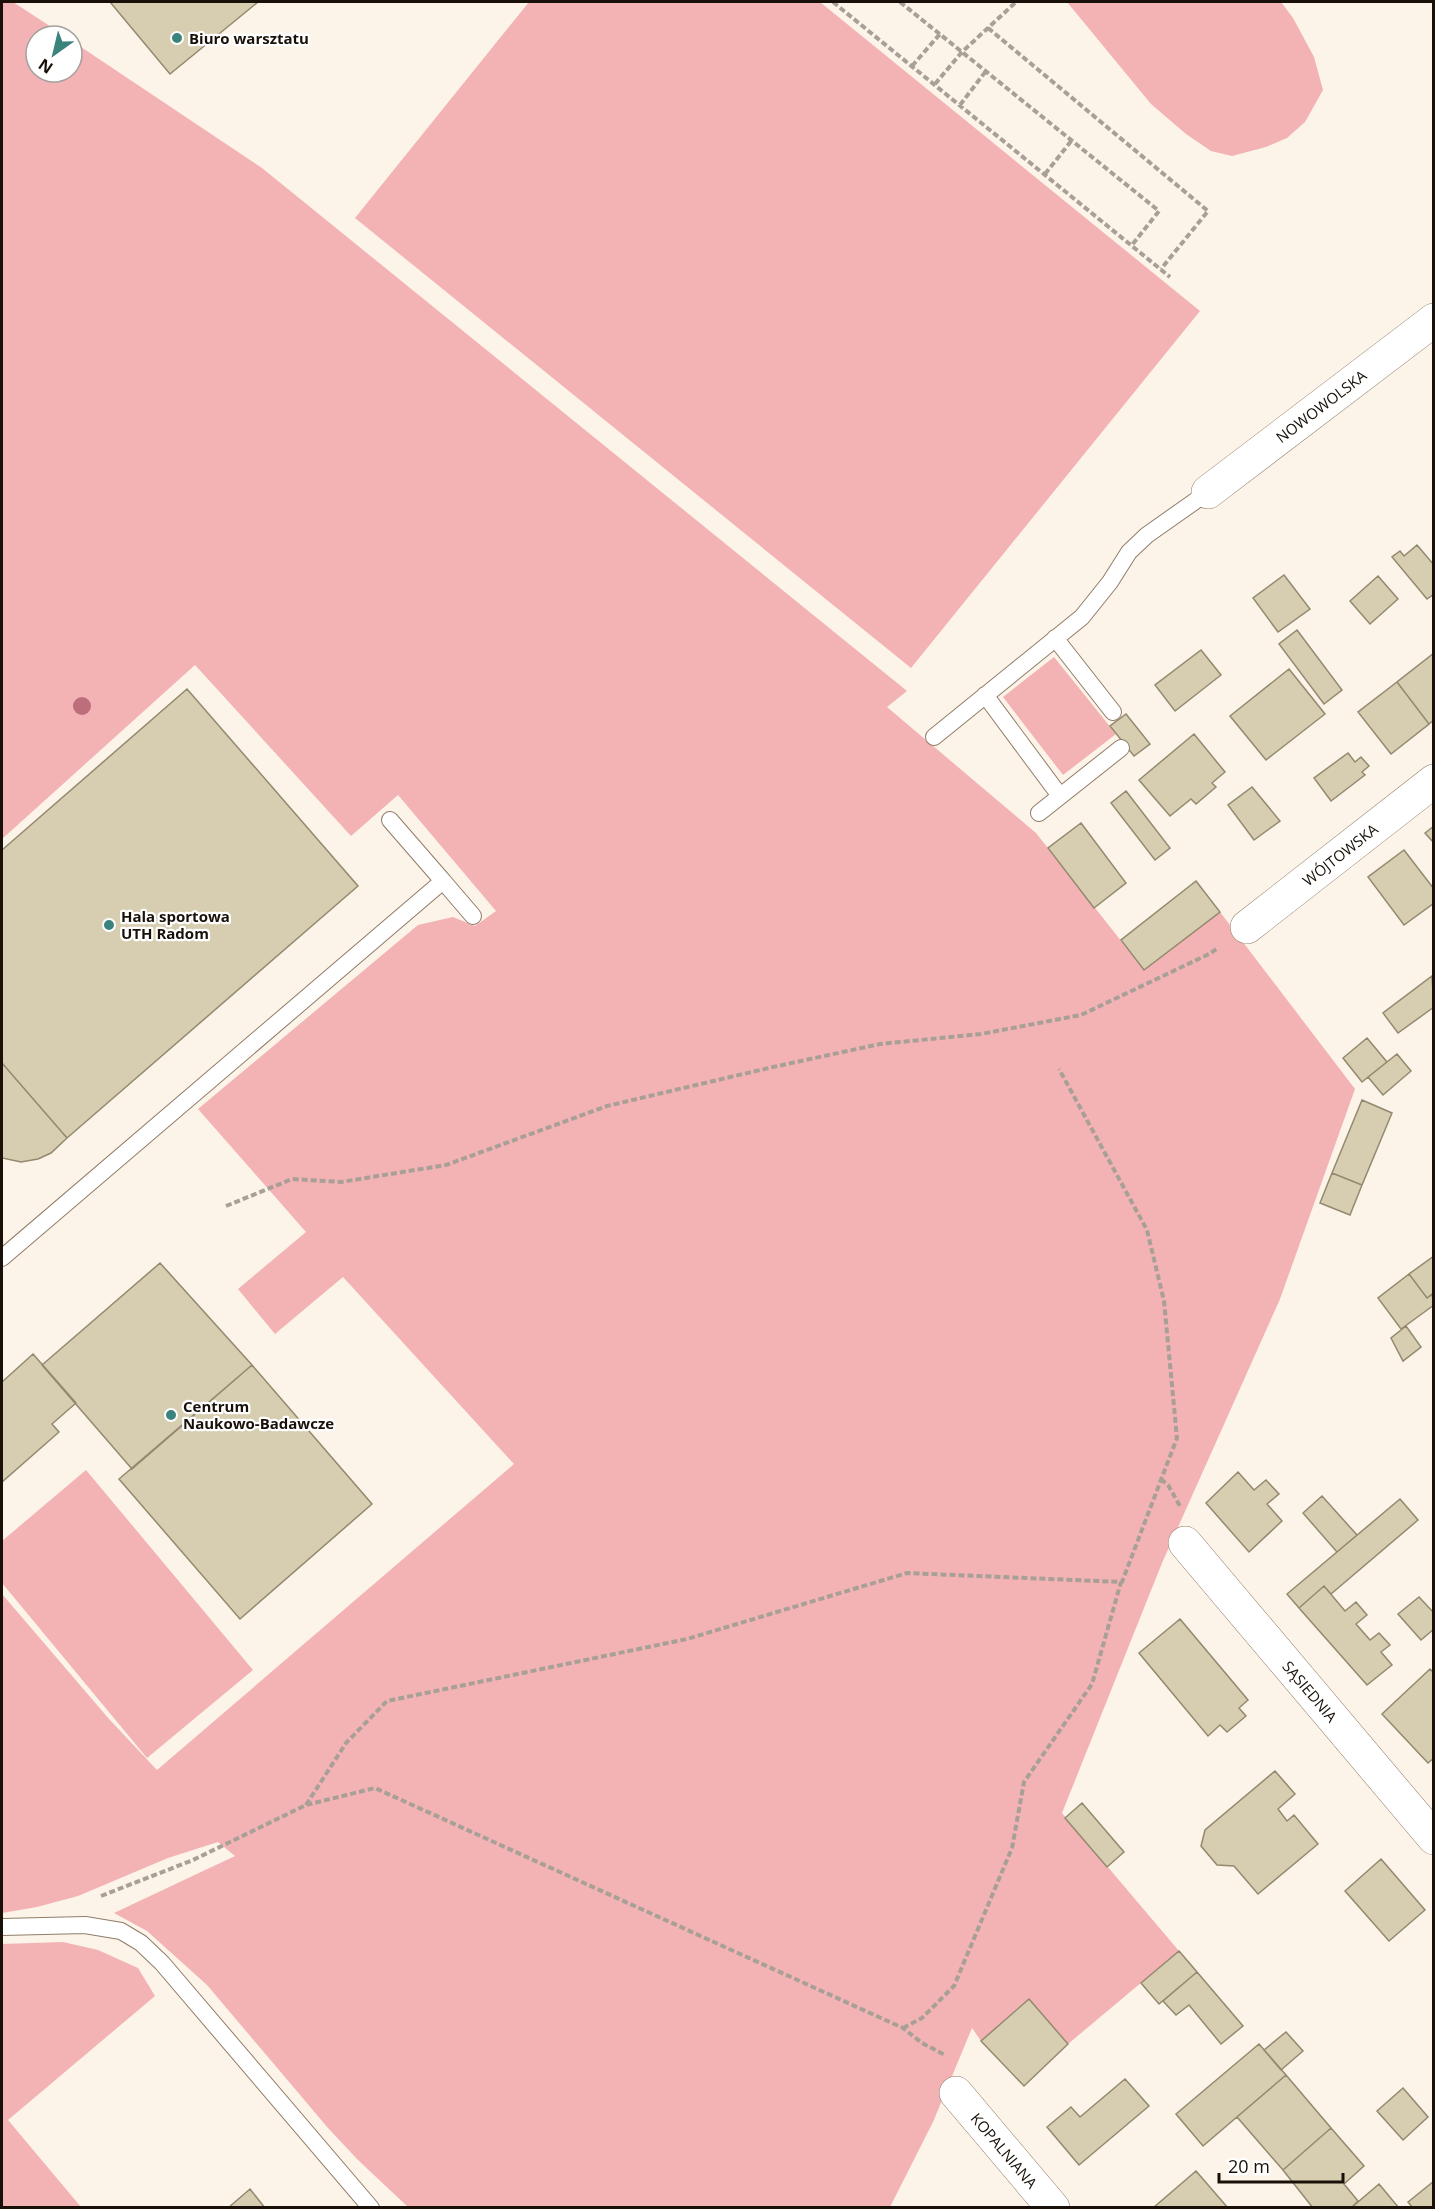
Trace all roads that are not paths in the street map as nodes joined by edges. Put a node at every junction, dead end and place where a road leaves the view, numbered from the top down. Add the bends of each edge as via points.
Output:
1 (1434, 320) edge
2 (1208, 492) joint
3 (1055, 638) junction
4 (985, 695) junction
5 (1113, 712) dead end
6 (934, 737) dead end
7 (1121, 748) dead end
8 (1434, 781) edge
9 (1060, 796) junction
10 (1039, 813) dead end
11 (390, 820) dead end
12 (443, 881) junction
13 (473, 916) dead end
14 (1247, 927) road end
15 (2, 1258) edge
16 (1185, 1543) dead end
17 (1434, 1838) edge
18 (2, 1927) edge
19 (956, 2093) road end
20 (371, 2208) edge
21 (1053, 2208) edge

1 - 2 street, NOWOWOLSKA
2 - 3 lane via 1129,552 1082,617
3 - 4 lane
3 - 5 lane
4 - 6 lane
4 - 9 lane
7 - 9 lane
8 - 14 street, WÓJTOWSKA
9 - 10 lane
11 - 12 lane
12 - 13 lane
12 - 15 lane
16 - 17 street, SĄSIEDNIA
18 - 20 lane via 85,1925 121,1931 141,1943
19 - 21 street, KOPALNIANA

